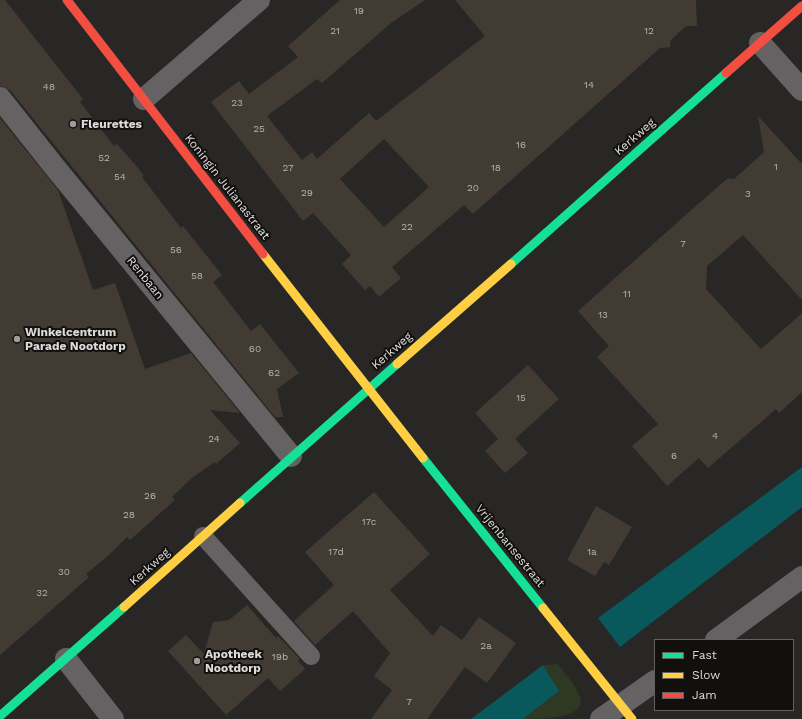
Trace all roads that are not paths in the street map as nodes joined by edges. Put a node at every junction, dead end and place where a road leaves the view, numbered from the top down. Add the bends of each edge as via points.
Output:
1 (67, 0) edge
2 (259, 0) edge
3 (802, 6) edge
4 (760, 43) junction
5 (802, 90) edge
6 (0, 98) edge
7 (144, 99) junction
8 (368, 389) junction
9 (291, 456) junction
10 (203, 536) junction
11 (802, 577) edge
12 (717, 639) edge
13 (311, 656) dead end
14 (66, 659) junction
15 (654, 682) edge
16 (626, 711) edge
17 (0, 716) edge
18 (113, 719) edge
19 (601, 719) edge

1 - 7 street, Koningin Julianastraat
2 - 7 street
3 - 4 street, Kerkweg
4 - 5 street
4 - 8 street, Kerkweg
6 - 9 street, Renbaan
7 - 8 street, Koningin Julianastraat
8 - 9 street, Kerkweg
8 - 16 street, Vrijenbansestraat
9 - 10 street, Kerkweg
10 - 13 lane
10 - 14 street, Kerkweg
11 - 12 street
14 - 17 street, Kerkweg
14 - 18 street
15 - 16 street
16 - 19 street

